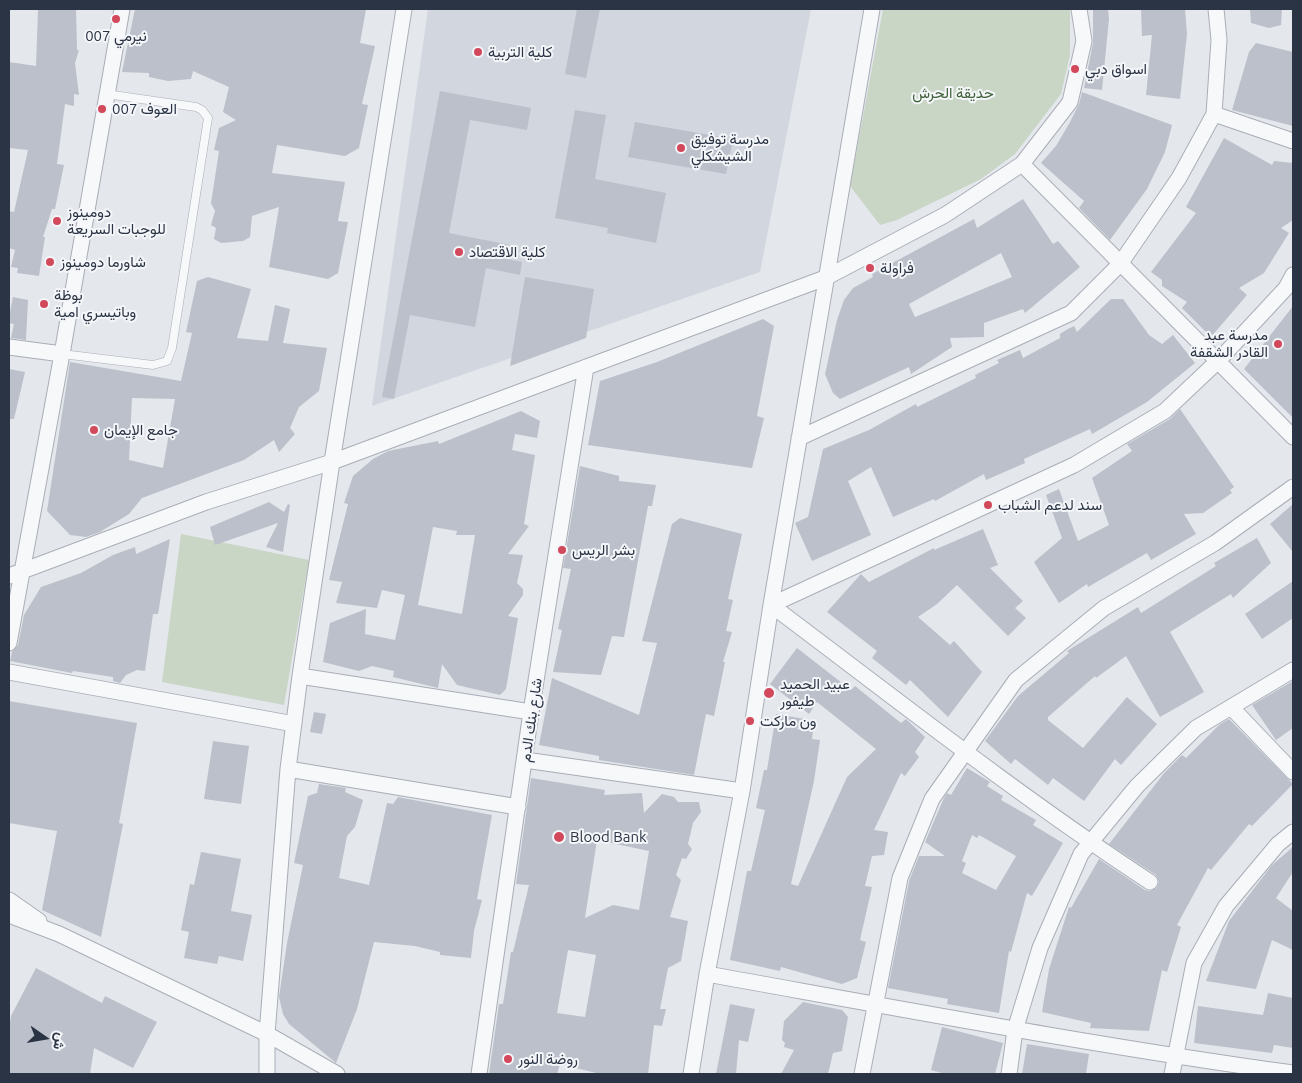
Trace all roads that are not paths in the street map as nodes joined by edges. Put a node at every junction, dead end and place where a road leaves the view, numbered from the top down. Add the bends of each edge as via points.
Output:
1 (122, 9) edge
2 (404, 9) edge
3 (874, 9) edge
4 (1079, 9) edge
5 (1216, 9) edge
6 (106, 94) junction
7 (1214, 114) junction
8 (1293, 141) edge
9 (1022, 164) junction
10 (1120, 264) junction
11 (1293, 275) edge
12 (825, 278) junction
13 (9, 347) edge
14 (62, 354) junction
15 (1219, 360) junction
16 (586, 367) junction
17 (1293, 436) edge
18 (799, 438) junction
19 (332, 462) junction
20 (1293, 486) edge
21 (16, 573) edge
22 (771, 605) junction
23 (9, 643) edge
24 (1293, 670) edge
25 (9, 672) edge
26 (300, 676) junction
27 (1232, 707) junction
28 (532, 712) junction
29 (294, 724) junction
30 (965, 752) junction
31 (525, 760) junction
32 (288, 770) junction
33 (1293, 772) edge
34 (742, 791) junction
35 (518, 807) junction
36 (1293, 832) edge
37 (1090, 843) junction
38 (1150, 882) dead end
39 (9, 900) edge
40 (9, 915) edge
41 (59, 934) junction
42 (708, 974) junction
43 (874, 1004) junction
44 (1015, 1030) junction
45 (267, 1034) junction
46 (1174, 1057) junction
47 (1293, 1073) edge
48 (267, 1074) edge
49 (337, 1074) edge
50 (479, 1074) edge
51 (691, 1074) edge
52 (862, 1074) edge
53 (1009, 1074) edge
54 (1172, 1074) edge

1 - 6 street
2 - 19 street
3 - 12 street
4 - 9 street via 1084,41 1070,102
5 - 7 street via 1219,40
6 - 14 street
6 - 14 lane via 196,107 208,118 172,348 167,361 153,365
7 - 8 street
7 - 10 street via 1179,178
9 - 10 street
9 - 12 street via 945,214
10 - 15 street
10 - 18 street via 1071,313
11 - 15 street via 1286,288
12 - 16 street
12 - 18 street
13 - 14 street
14 - 21 street
15 - 17 street
15 - 22 street via 1165,411 1074,465
16 - 19 street
16 - 28 street, شارع بنك الدم
18 - 22 street
19 - 21 street via 206,502
19 - 26 street
20 - 30 street via 1215,543 1104,608 1016,680
21 - 23 street
22 - 30 street
22 - 34 street
24 - 27 street
25 - 29 street
26 - 28 street
26 - 29 street
27 - 33 street
27 - 37 street via 1196,728 1137,786
28 - 31 street, شارع بنك الدم
29 - 32 street
30 - 37 street
30 - 43 street via 932,799 900,878
31 - 34 street
31 - 35 street, شارع بنك الدم
32 - 35 street
32 - 45 street
34 - 42 street
35 - 50 street, شارع بنك الدم
36 - 46 street via 1278,844 1226,906 1194,963
37 - 38 street
37 - 44 street via 1040,948
39 - 41 street
40 - 41 street
41 - 45 street
42 - 43 street
42 - 51 street
43 - 44 street
43 - 52 street
44 - 46 street
44 - 53 street
45 - 48 street
45 - 49 street
46 - 47 street
46 - 54 street

